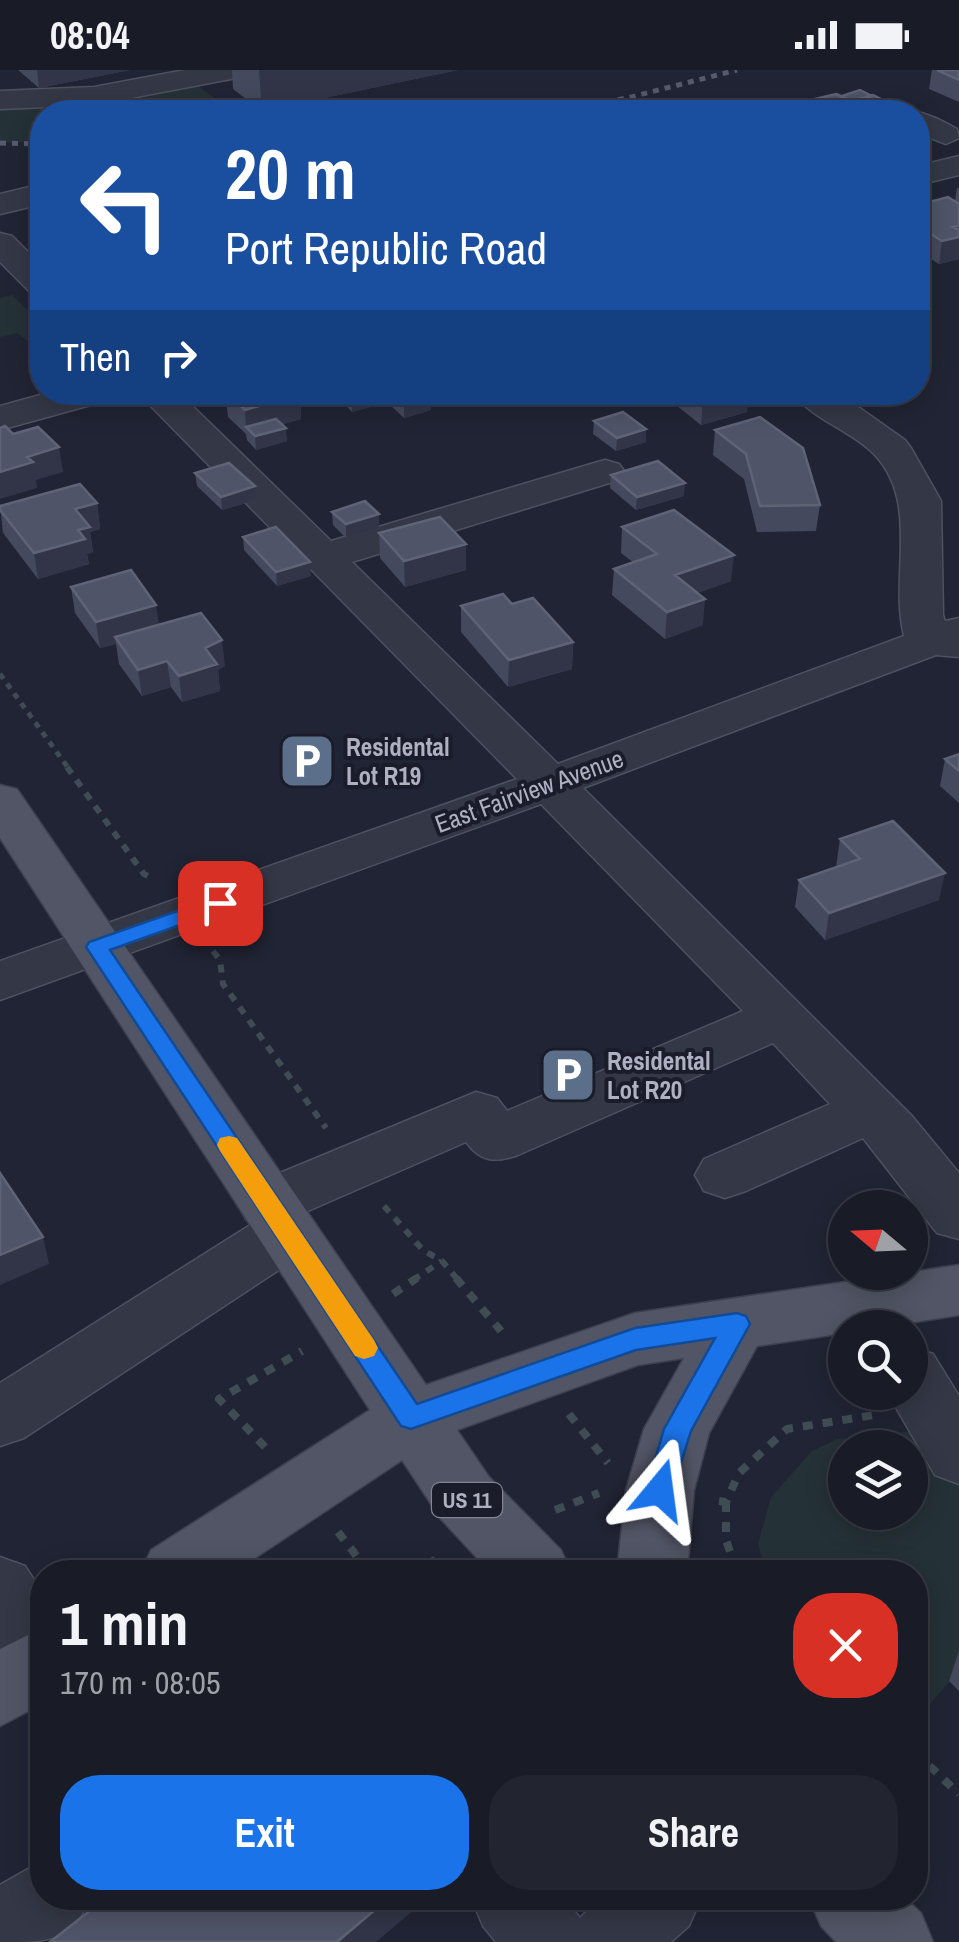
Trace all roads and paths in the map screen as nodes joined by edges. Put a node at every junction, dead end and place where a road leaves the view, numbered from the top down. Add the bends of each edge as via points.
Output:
1 (231, 70) edge
2 (0, 100) edge
3 (930, 129) edge
4 (956, 144) edge
5 (930, 166) edge
6 (30, 177) edge
7 (0, 178) edge
8 (30, 197) edge
9 (0, 204) edge
10 (30, 228) edge
11 (0, 235) edge
12 (0, 243) edge
13 (30, 273) edge
14 (48, 405) edge
15 (169, 405) edge
16 (830, 405) edge
17 (0, 418) edge
18 (605, 472) dead end
19 (320, 558) junction
20 (949, 639) edge
21 (0, 674) edge
22 (550, 784) junction
23 (0, 800) edge
24 (186, 915) junction
25 (97, 947) junction
26 (0, 982) edge
27 (780, 1017) junction
28 (871, 1110) junction
29 (353, 1166) junction
30 (725, 1175) dead end
31 (959, 1216) edge
32 (277, 1218) junction
33 (442, 1261) junction
34 (959, 1290) edge
35 (895, 1310) edge
36 (828, 1319) edge
37 (348, 1324) junction
38 (737, 1324) junction
39 (537, 1373) junction
40 (933, 1412) edge
41 (0, 1418) edge
42 (411, 1418) junction
43 (304, 1486) junction
44 (642, 1486) junction
45 (726, 1502) junction
46 (517, 1552) edge
47 (194, 1560) edge
48 (360, 1560) edge
49 (473, 1560) edge
50 (651, 1560) edge
51 (733, 1560) edge
52 (0, 1589) edge
53 (30, 1635) edge
54 (30, 1670) edge
55 (0, 1691) edge
56 (928, 1764) edge
57 (959, 1794) edge
58 (34, 1910) edge
59 (521, 1910) edge
60 (647, 1910) edge
61 (861, 1910) edge
62 (0, 1935) edge
63 (549, 1942) edge
64 (610, 1942) edge
65 (892, 1942) edge

1 - 2 street via 94,96
3 - 4 street
4 - 5 street
6 - 7 street
8 - 9 street
10 - 11 street
12 - 13 street
14 - 17 street
15 - 19 street
16 - 20 street via 891,448 920,501 921,615
18 - 19 street
19 - 22 street
20 - 22 street, East Fairview Avenue
21 - 24 path via 144,874 158,880
22 - 24 street, East Fairview Avenue
22 - 27 street
23 - 25 main road, US 11
24 - 25 street, East Fairview Avenue
24 - 29 path via 220,960 223,984
25 - 26 street, East Fairview Avenue
25 - 32 main road, US 11
27 - 28 street
27 - 29 street via 497,1140 476,1112
28 - 30 street
28 - 31 street
29 - 32 street
29 - 33 path via 402,1229
32 - 37 main road, US 11
32 - 41 street
33 - 37 path
33 - 39 path
34 - 35 main road
36 - 38 main road
37 - 42 main road, US 11
37 - 43 path via 219,1399
38 - 39 main road via 635,1339
38 - 44 main road
39 - 42 main road
39 - 44 path
40 - 45 path via 787,1429 739,1473
42 - 43 main road
42 - 46 main road, US 11 via 465,1498
43 - 47 main road
43 - 48 path
44 - 45 path
44 - 46 path
44 - 50 main road
45 - 51 path
46 - 49 path
52 - 53 street
54 - 55 main road
56 - 57 path
58 - 62 street
59 - 63 street
60 - 64 street
61 - 65 main road

